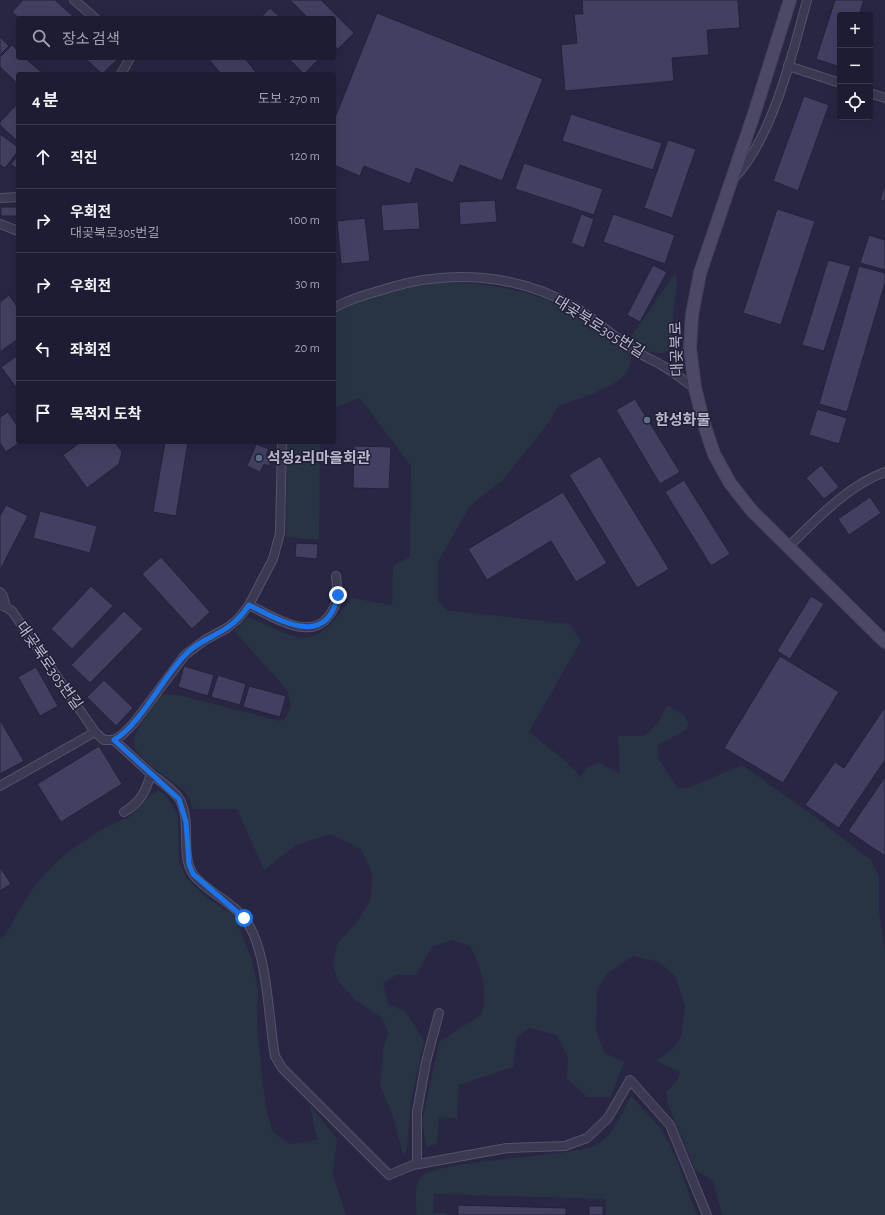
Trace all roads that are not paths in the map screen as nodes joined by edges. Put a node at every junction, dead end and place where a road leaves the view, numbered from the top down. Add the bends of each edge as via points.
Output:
1 (74, 0) edge
2 (790, 0) edge
3 (807, 0) edge
4 (93, 16) edge
5 (129, 60) edge
6 (788, 66) junction
7 (122, 72) edge
8 (837, 82) edge
9 (873, 94) edge
10 (885, 98) edge
11 (731, 181) junction
12 (16, 197) edge
13 (0, 198) edge
14 (0, 224) edge
15 (16, 230) edge
16 (336, 307) edge
17 (695, 388) junction
18 (282, 444) edge
19 (885, 472) edge
20 (788, 547) junction
21 (336, 576) dead end
22 (0, 592) edge
23 (249, 605) junction
24 (3, 606) edge
25 (885, 642) edge
26 (95, 732) junction
27 (114, 740) junction
28 (151, 774) junction
29 (0, 786) edge
30 (124, 812) dead end
31 (439, 1013) dead end
32 (417, 1164) junction
33 (706, 1215) edge

1 - 4 lane
2 - 11 street, 대곶북로
3 - 6 lane
5 - 7 lane
6 - 8 lane
6 - 11 lane via 755,152
9 - 10 lane
11 - 17 street, 대곶북로 via 700,272 692,315 690,348
12 - 13 lane
14 - 15 lane
16 - 17 lane, 대곶북로305번길 via 365,295 420,280 472,276 505,281 535,289 575,308
17 - 20 street, 대곶북로 via 714,454 730,483 752,511
18 - 23 lane via 280,533 273,559
19 - 20 lane via 826,510
20 - 25 street, 대곶북로
21 - 23 lane via 338,595 335,608 326,619 314,627 301,627 282,622
22 - 24 lane via 3,596
23 - 27 lane via 227,628 185,654 134,723
24 - 26 lane, 대곶북로305번길 via 12,611
26 - 27 lane via 104,740
26 - 29 lane
27 - 28 lane
28 - 30 lane via 140,800
28 - 32 lane via 179,799 184,809 189,864 193,874 235,909 251,929 262,965 275,1056 282,1068 389,1175
31 - 32 lane via 426,1062 417,1112
32 - 33 lane via 507,1148 573,1144 587,1138 608,1118 630,1080 670,1125

